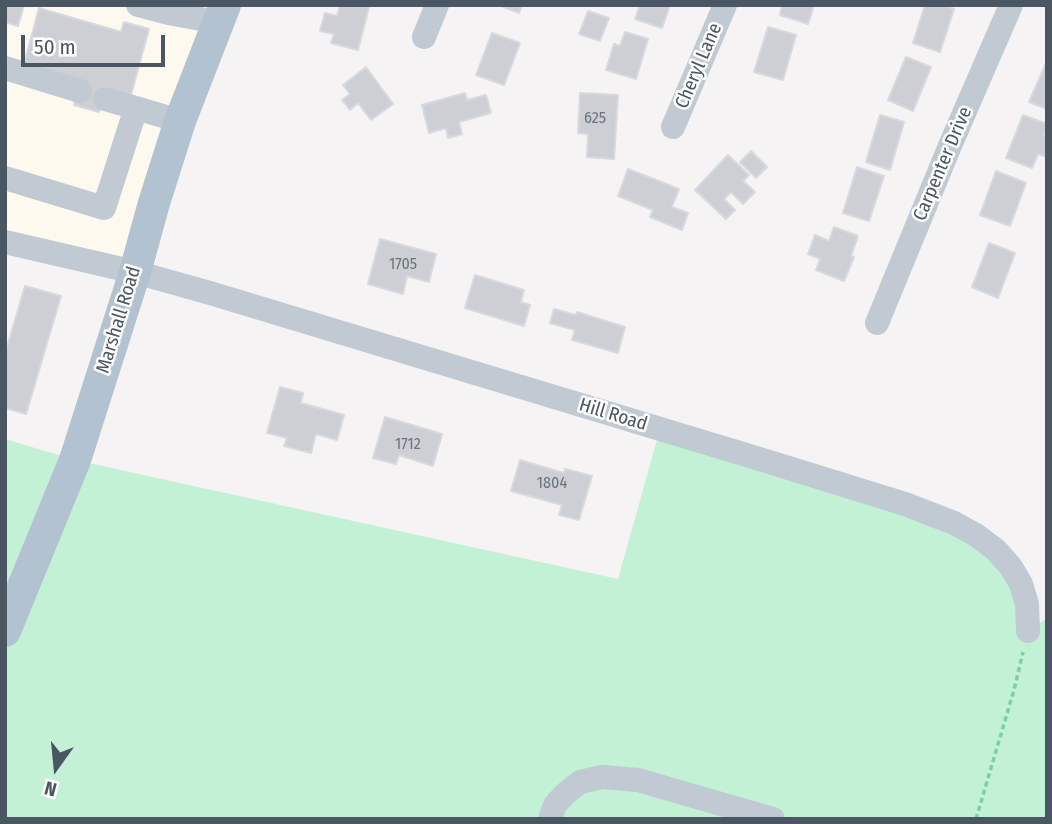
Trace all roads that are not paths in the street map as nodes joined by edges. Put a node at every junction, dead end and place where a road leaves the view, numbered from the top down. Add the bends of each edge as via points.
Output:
1 (138, 5) edge
2 (437, 5) edge
3 (725, 5) edge
4 (1011, 5) edge
5 (221, 14) edge
6 (424, 37) dead end
7 (5, 68) edge
8 (80, 91) dead end
9 (105, 99) dead end
10 (136, 108) junction
11 (180, 121) junction
12 (673, 127) dead end
13 (5, 178) edge
14 (5, 242) edge
15 (135, 272) junction
16 (877, 323) dead end
17 (5, 631) edge
18 (1028, 631) road end
19 (550, 819) edge
20 (774, 819) edge

1 - 5 street via 168,13
2 - 6 street
3 - 12 street, Cheryl Lane
4 - 16 street, Carpenter Drive
5 - 11 main road, Marshall Road
7 - 8 street
9 - 10 street
10 - 11 street
10 - 13 street via 104,208
11 - 15 main road, Marshall Road
14 - 15 street, Hill Road
15 - 17 main road, Marshall Road via 75,460
15 - 18 street, Hill Road via 753,457 954,523 996,550 1011,567 1027,604
19 - 20 street via 565,794 580,782 602,777 638,780

